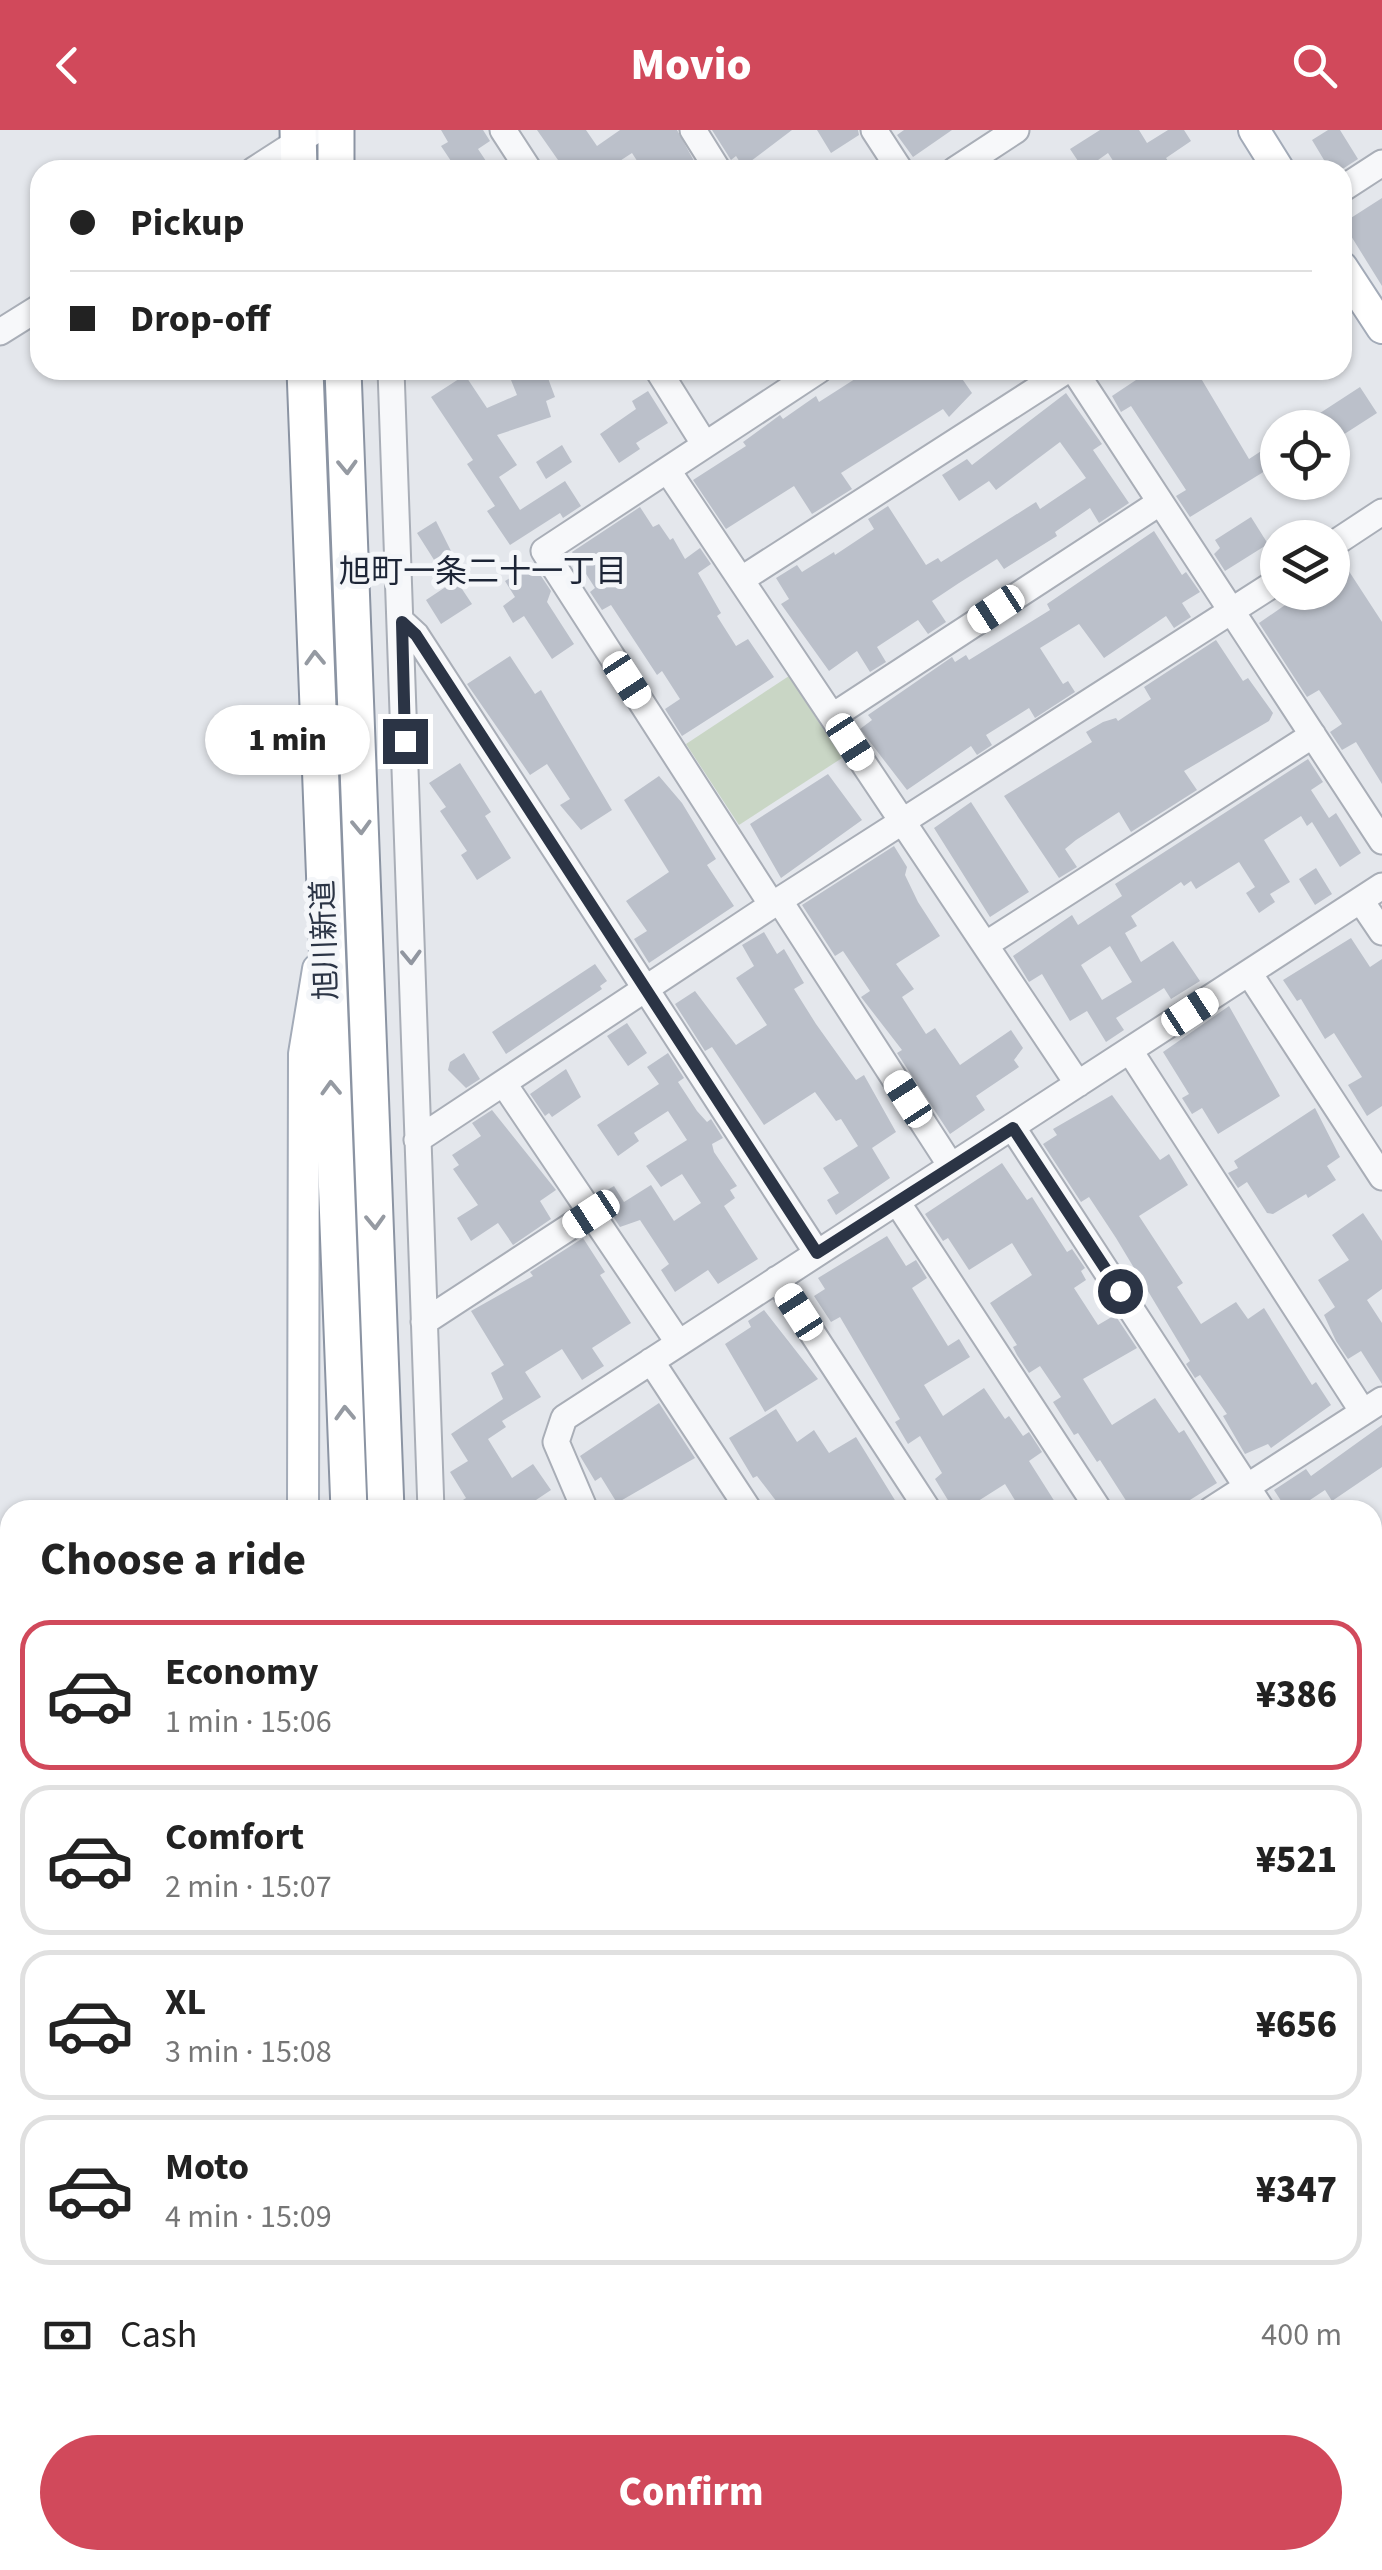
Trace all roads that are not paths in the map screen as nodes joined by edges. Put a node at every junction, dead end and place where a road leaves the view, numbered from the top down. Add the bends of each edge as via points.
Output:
1 (336, 130) edge
2 (503, 130) edge
3 (692, 130) edge
4 (874, 130) edge
5 (1016, 130) edge
6 (1254, 130) edge
7 (303, 143) edge
8 (272, 160) edge
9 (336, 160) edge
10 (522, 160) edge
11 (712, 160) edge
12 (894, 160) edge
13 (970, 160) edge
14 (1274, 160) edge
15 (1382, 163) edge
16 (1352, 182) edge
17 (1352, 282) edge
18 (30, 313) edge
19 (1382, 328) edge
20 (0, 332) edge
21 (305, 380) edge
22 (343, 380) edge
23 (391, 380) edge
24 (664, 380) edge
25 (804, 380) edge
26 (1054, 380) edge
27 (1077, 380) edge
28 (705, 445) junction
29 (668, 471) junction
30 (1160, 503) junction
31 (1382, 512) edge
32 (1350, 533) edge
33 (742, 579) junction
34 (1260, 592) edge
35 (1232, 611) junction
36 (402, 622) junction
37 (833, 716) junction
38 (1313, 735) junction
39 (902, 821) junction
40 (1382, 841) edge
41 (1372, 894) edge
42 (776, 902) junction
43 (324, 928) junction
44 (1382, 932) edge
45 (985, 945) junction
46 (1249, 973) junction
47 (644, 988) junction
48 (1130, 1051) junction
49 (504, 1084) junction
50 (1078, 1084) junction
51 (1013, 1128) junction
52 (417, 1140) junction
53 (951, 1166) junction
54 (1382, 1176) edge
55 (896, 1202) junction
56 (591, 1214) junction
57 (817, 1253) junction
58 (778, 1278) junction
59 (424, 1322) junction
60 (678, 1342) junction
61 (651, 1362) junction
62 (1372, 1406) edge
63 (1247, 1488) junction
64 (303, 1500) edge
65 (349, 1500) edge
66 (386, 1500) edge
67 (431, 1500) edge
68 (580, 1500) edge
69 (741, 1500) edge
70 (922, 1500) edge
71 (1092, 1500) edge
72 (1227, 1500) edge
73 (1255, 1500) edge

1 - 9 highway
2 - 10 street
3 - 11 street
4 - 12 street
5 - 13 street
6 - 14 main road
7 - 8 street
15 - 16 street
17 - 19 main road
18 - 20 street
43 -> 21 highway, 旭川新道
22 -> 66 highway, 旭川新道
23 - 36 street
24 - 28 street
25 - 28 street
26 - 33 street
27 - 30 street
28 - 29 street
29 - 33 street
29 - 42 street via 544,551
30 - 35 street
30 - 37 street
31 - 32 street
33 - 37 street
34 - 35 street
35 - 38 street
35 - 39 street
36 - 47 street
36 -> 52 street
37 - 39 street
38 - 40 street
38 - 45 street
39 - 42 street
39 - 45 street
41 - 44 street
41 - 46 street
42 - 47 street
42 - 53 street
43 - 64 main road via 304,1054
65 -> 43 highway, 旭川新道
45 - 50 street
46 - 48 street
46 - 54 street
47 - 49 street
47 - 57 street
48 - 50 street
48 - 62 street
49 - 52 street
49 - 56 street
50 - 51 street
51 - 53 street
51 - 63 street
52 - 59 street
53 - 55 street
55 - 57 street
55 - 71 street
56 - 59 street
56 - 60 street
57 - 58 street
58 - 60 street
58 - 70 street
59 - 67 street
60 - 61 street
61 - 68 street via 564,1418 556,1442
61 - 69 street
62 - 63 street
63 - 72 street
63 - 73 street

